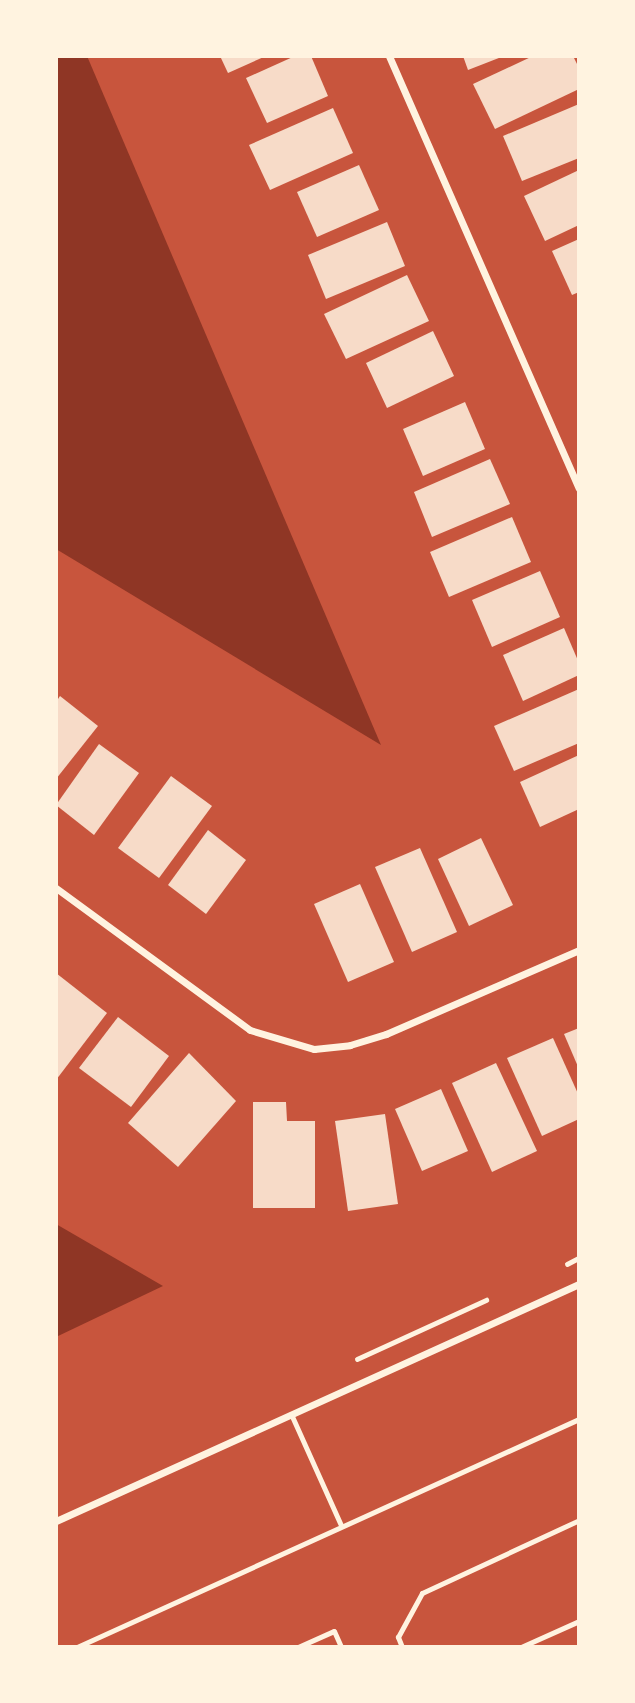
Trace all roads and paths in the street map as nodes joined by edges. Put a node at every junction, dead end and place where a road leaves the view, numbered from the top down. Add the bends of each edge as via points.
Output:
1 (389, 56) edge
2 (579, 488) edge
3 (56, 888) edge
4 (579, 950) edge
5 (579, 1284) edge
6 (291, 1414) junction
7 (579, 1419) edge
8 (579, 1520) edge
9 (56, 1521) edge
10 (341, 1525) junction
11 (579, 1621) edge
12 (77, 1647) edge
13 (298, 1647) edge
14 (341, 1647) edge
15 (401, 1647) edge
16 (521, 1647) edge

1 - 2 street
3 - 4 street via 250,1030 314,1049 351,1045 386,1034
5 - 6 street
6 - 9 street
6 - 10 lane
7 - 10 lane
8 - 15 lane via 422,1592 398,1637
10 - 12 lane
11 - 16 lane
13 - 14 lane via 334,1630

